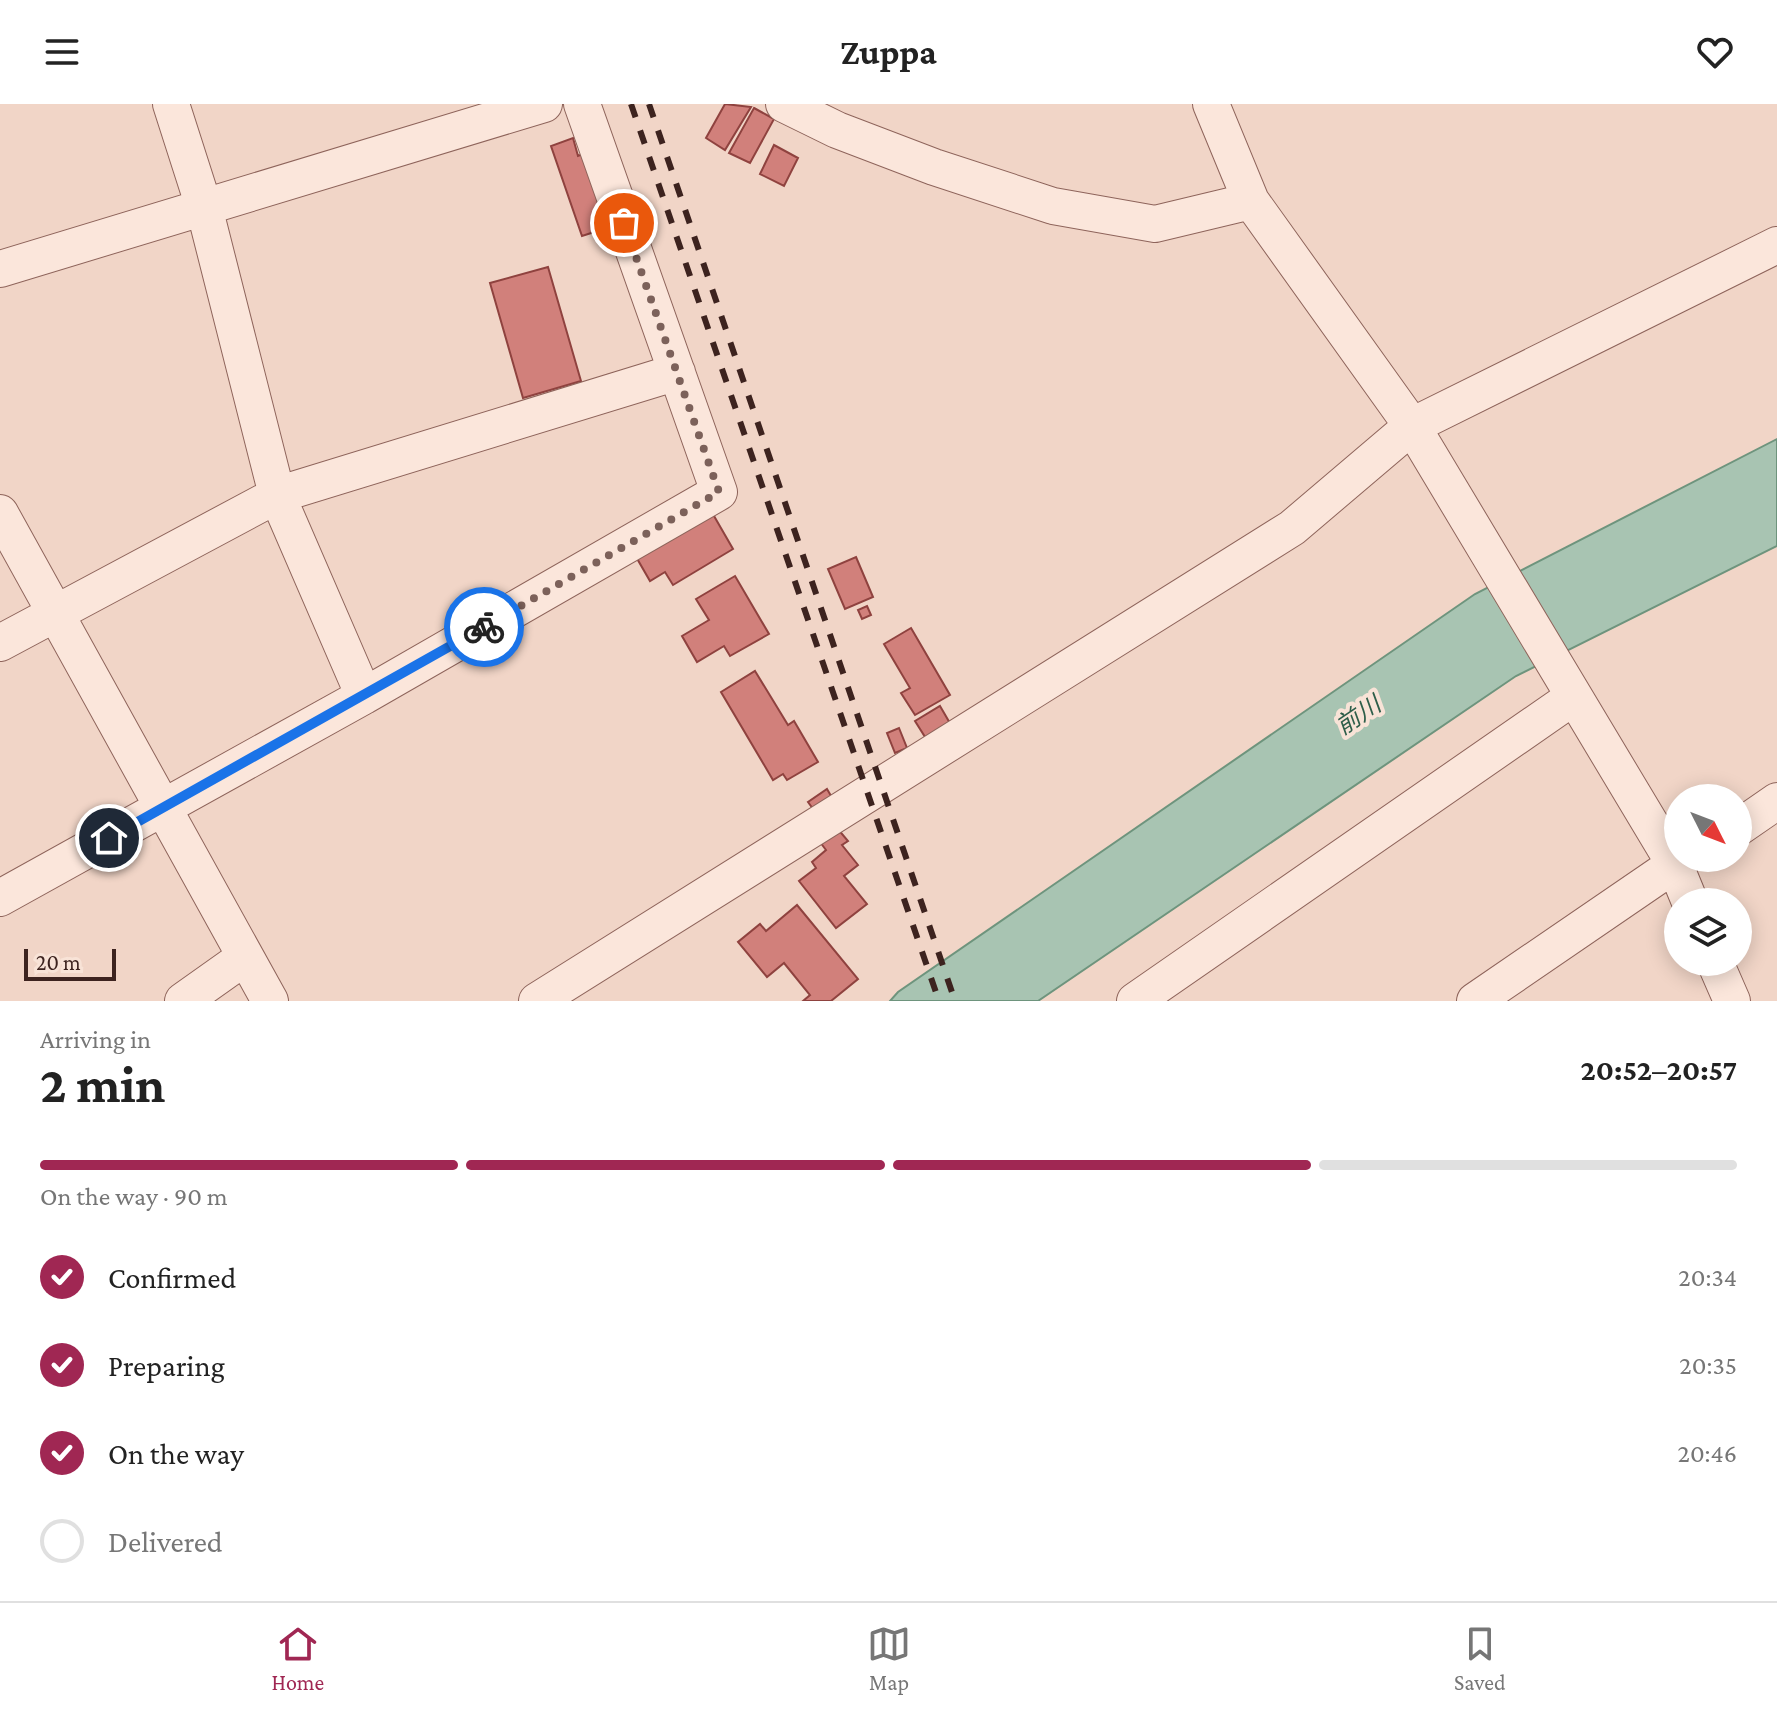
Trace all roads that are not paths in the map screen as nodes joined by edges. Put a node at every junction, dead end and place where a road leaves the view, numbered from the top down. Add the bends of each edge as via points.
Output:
1 (171, 104) edge
2 (544, 104) edge
3 (582, 104) edge
4 (784, 104) edge
5 (1211, 104) edge
6 (1251, 201) junction
7 (204, 207) junction
8 (1777, 245) edge
9 (0, 269) edge
10 (677, 372) junction
11 (1412, 426) junction
12 (277, 495) junction
13 (0, 513) edge
14 (55, 613) junction
15 (0, 643) edge
16 (364, 696) junction
17 (1572, 698) junction
18 (1777, 801) edge
19 (163, 809) junction
20 (1752, 818) edge
21 (1664, 838) edge
22 (1664, 871) edge
23 (0, 898) edge
24 (245, 957) junction
25 (1721, 976) edge
26 (183, 1001) edge
27 (270, 1001) edge
28 (537, 1001) edge
29 (1135, 1001) edge
30 (1475, 1001) edge
31 (1732, 1001) edge

1 - 7 street
2 - 7 street
3 - 10 street
4 - 6 street via 920,162 1053,206 1155,224
5 - 6 street
6 - 11 street
7 - 9 street
7 - 12 street
8 - 11 street
10 - 12 street
10 - 16 street via 719,492
11 - 17 street
11 - 28 street via 1292,528
12 - 14 street
12 - 16 street
13 - 14 street
14 - 15 street
14 - 19 street
16 - 19 street
17 - 21 street
17 - 29 street
18 - 20 street
19 - 23 street
19 - 24 street
22 - 30 street
24 - 26 street
24 - 27 street
25 - 31 street

